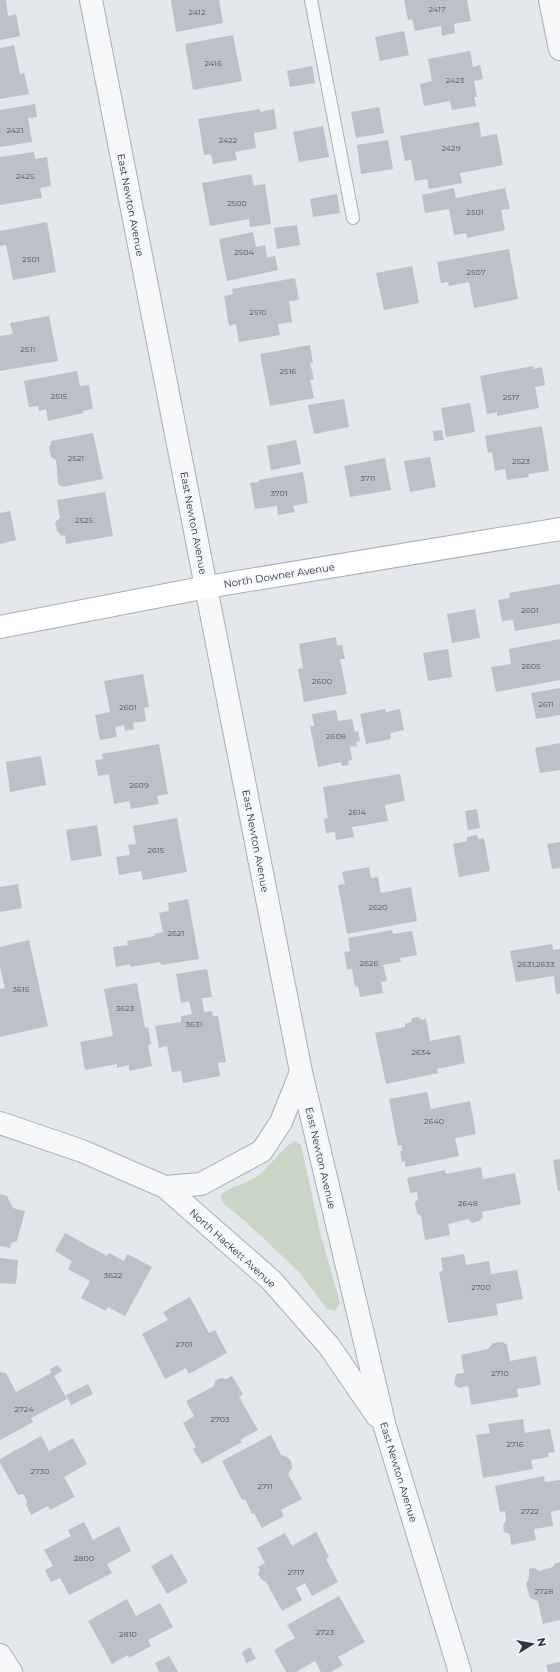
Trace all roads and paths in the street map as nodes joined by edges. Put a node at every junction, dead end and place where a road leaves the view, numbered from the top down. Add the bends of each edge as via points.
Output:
1 (91, 0) edge
2 (311, 0) edge
3 (550, 0) edge
4 (560, 49) edge
5 (353, 218) dead end
6 (560, 529) edge
7 (207, 587) junction
8 (0, 627) edge
9 (301, 1072) junction
10 (0, 1123) edge
11 (165, 1187) junction
12 (385, 1427) junction
13 (460, 1672) edge

1 - 7 street, East Newton Avenue
2 - 5 lane
3 - 4 street
6 - 7 street, North Downer Avenue
7 - 8 street, North Downer Avenue
7 - 9 street, East Newton Avenue
9 - 11 street, North Hackett Avenue via 281,1122 262,1151 201,1184
9 - 12 street, East Newton Avenue
10 - 11 street, North Hackett Avenue via 82,1151
11 - 12 street, North Hackett Avenue via 272,1280 329,1346
12 - 13 street, East Newton Avenue

